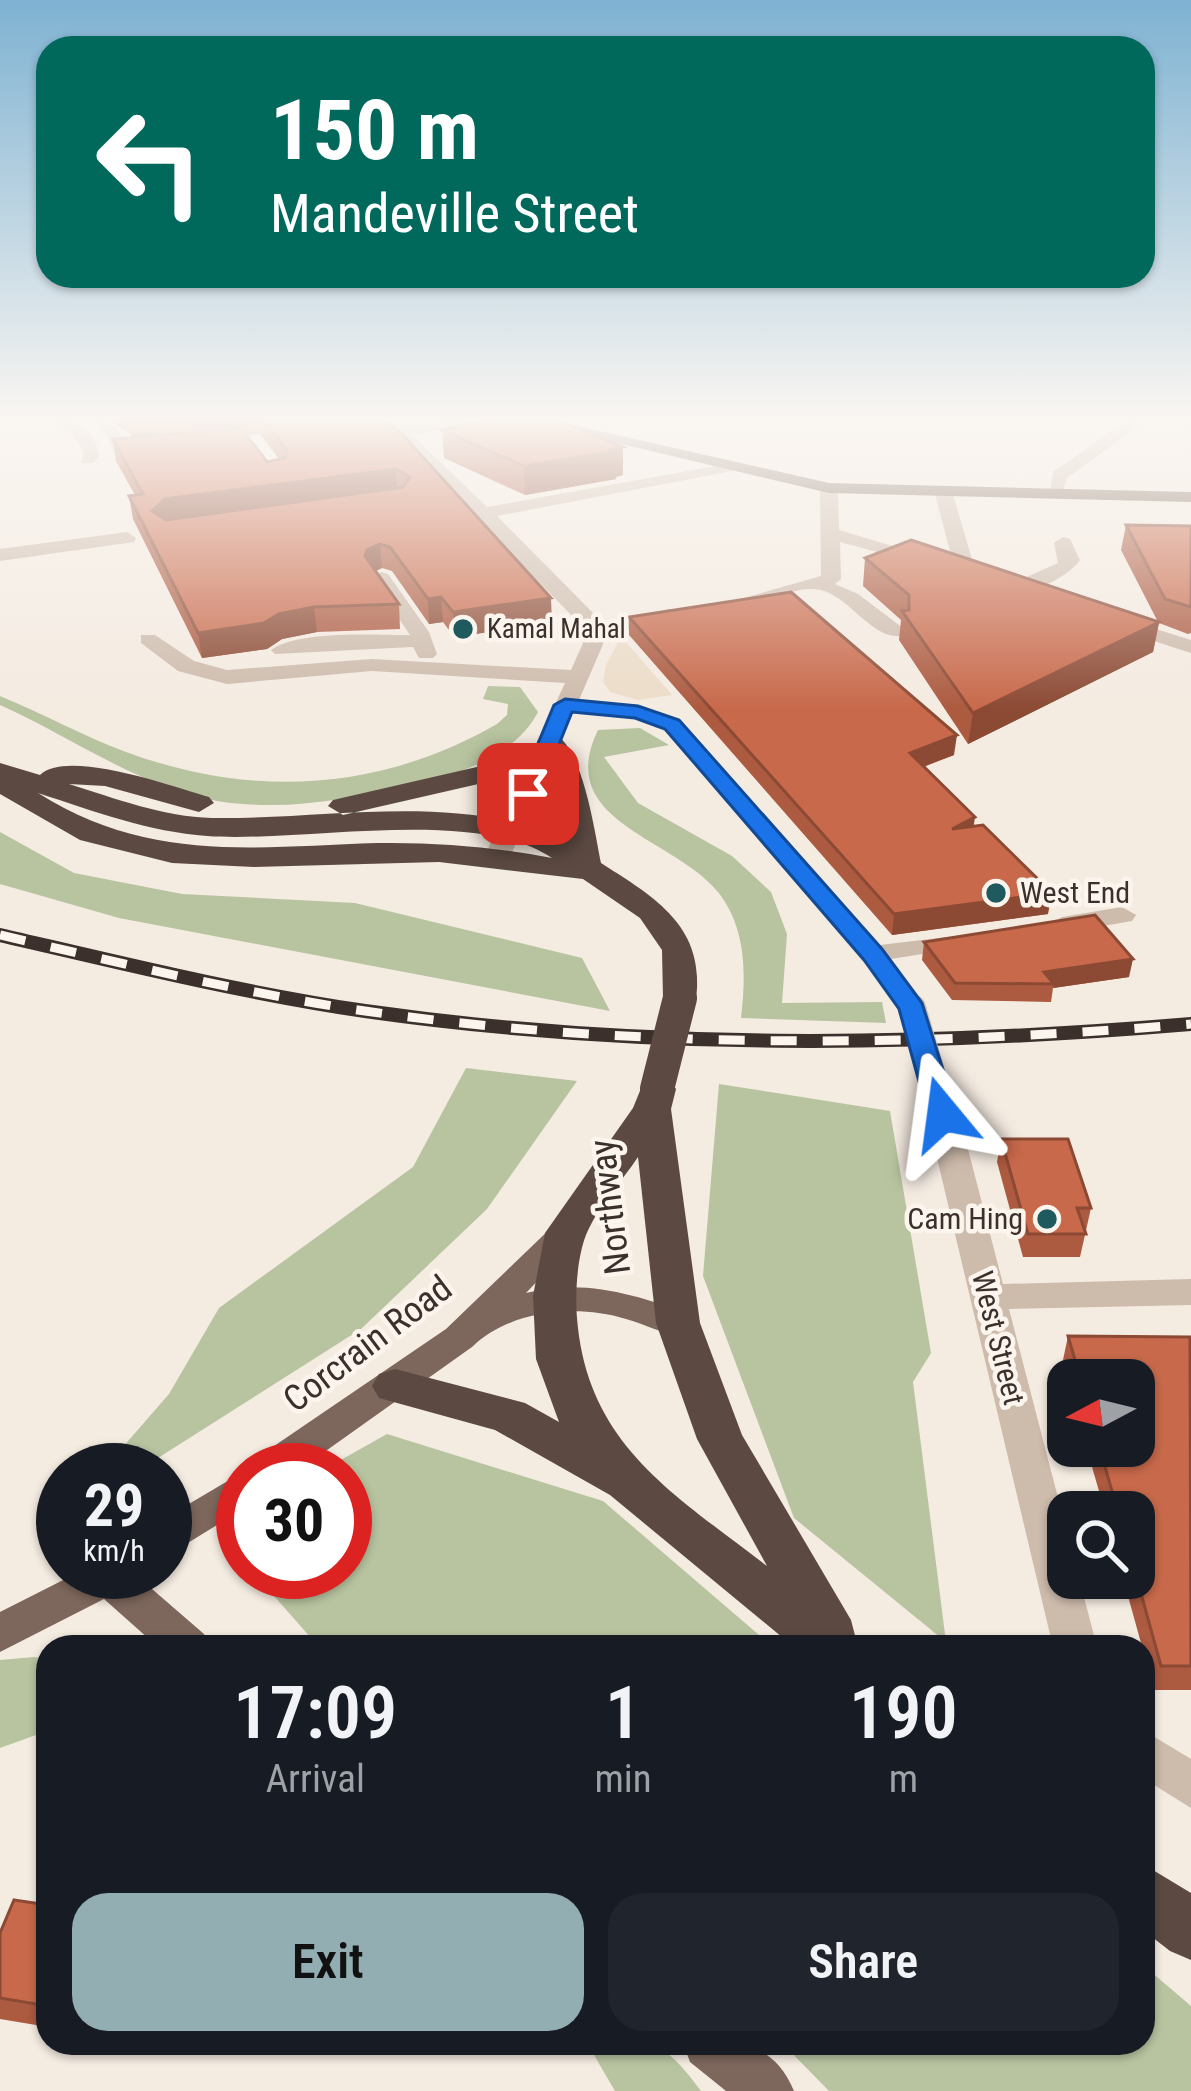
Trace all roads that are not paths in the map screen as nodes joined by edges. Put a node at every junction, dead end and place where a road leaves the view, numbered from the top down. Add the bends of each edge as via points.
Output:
1 (484, 513) edge
2 (831, 514) edge
3 (955, 514) edge
4 (98, 524) dead end
5 (832, 534) junction
6 (127, 538) junction
7 (1063, 543) dead end
8 (0, 555) edge
9 (111, 558) dead end
10 (381, 578) edge
11 (991, 581) junction
12 (822, 585) junction
13 (1038, 597) edge
14 (722, 605) edge
15 (699, 609) edge
16 (1104, 618) edge
17 (603, 625) junction
18 (896, 632) dead end
19 (148, 639) dead end
20 (422, 640) junction
21 (1191, 647) edge
22 (282, 650) dead end
23 (430, 666) junction
24 (578, 677) junction
25 (565, 705) junction
26 (547, 751) junction
27 (3, 776) edge
28 (503, 842) junction
29 (588, 872) junction
30 (1122, 914) dead end
31 (1025, 931) edge
32 (981, 938) edge
33 (873, 954) junction
34 (654, 1099) junction
35 (566, 1233) junction
36 (1191, 1292) edge
37 (554, 1296) junction
38 (988, 1297) junction
39 (478, 1320) junction
40 (678, 1323) junction
41 (395, 1386) junction
42 (310, 1443) edge
43 (630, 1486) junction
44 (66, 1599) edge
45 (138, 1599) edge
46 (0, 1633) edge
47 (176, 1635) edge
48 (821, 1635) edge
49 (829, 1635) edge
50 (1072, 1635) edge
51 (1155, 1760) edge
52 (1191, 1786) edge
53 (1155, 1902) edge
54 (1191, 1930) edge
55 (724, 2055) edge
56 (767, 2091) edge

1 - 17 street
2 - 5 street
3 - 11 street
4 - 6 street
5 - 11 street
5 - 12 street via 833,572
6 - 8 street
6 - 9 street via 131,546
7 - 11 street via 1065,567
10 - 20 street
11 - 13 street
12 - 14 street
12 - 18 street
15 - 17 street
16 - 21 street
17 - 24 street
19 - 23 street via 186,666 227,677
20 - 22 street
20 - 23 street
23 - 24 street
24 - 25 street
25 - 26 street
25 - 33 street, West Street via 672,724
26 - 27 highway via 394,798 260,811 194,803 106,777
26 - 28 street
26 - 29 highway via 572,792
27 - 28 highway via 59,820 171,855 271,859
28 - 29 highway, Northway
29 - 34 highway, Northway, bridge via 652,911 680,950 680,998
30 - 31 street
32 - 33 street
33 - 38 street, West Street, bridge via 912,1008
34 - 35 highway, Northway
34 - 40 highway, Northway
35 - 37 highway, Northway
35 - 39 main road, Corcrain Road
36 - 38 street
37 - 39 main road
37 - 40 main road via 607,1297
37 - 43 highway, Northway via 558,1359 575,1410
38 - 50 street, West Street
39 - 41 main road, Corcrain Road
40 - 49 highway, Northway via 720,1438
41 - 42 main road, Corcrain Road
41 - 43 highway via 508,1417
43 - 48 highway, Northway
44 - 46 main road
45 - 47 main road
51 - 52 street
53 - 54 highway
55 - 56 main road

